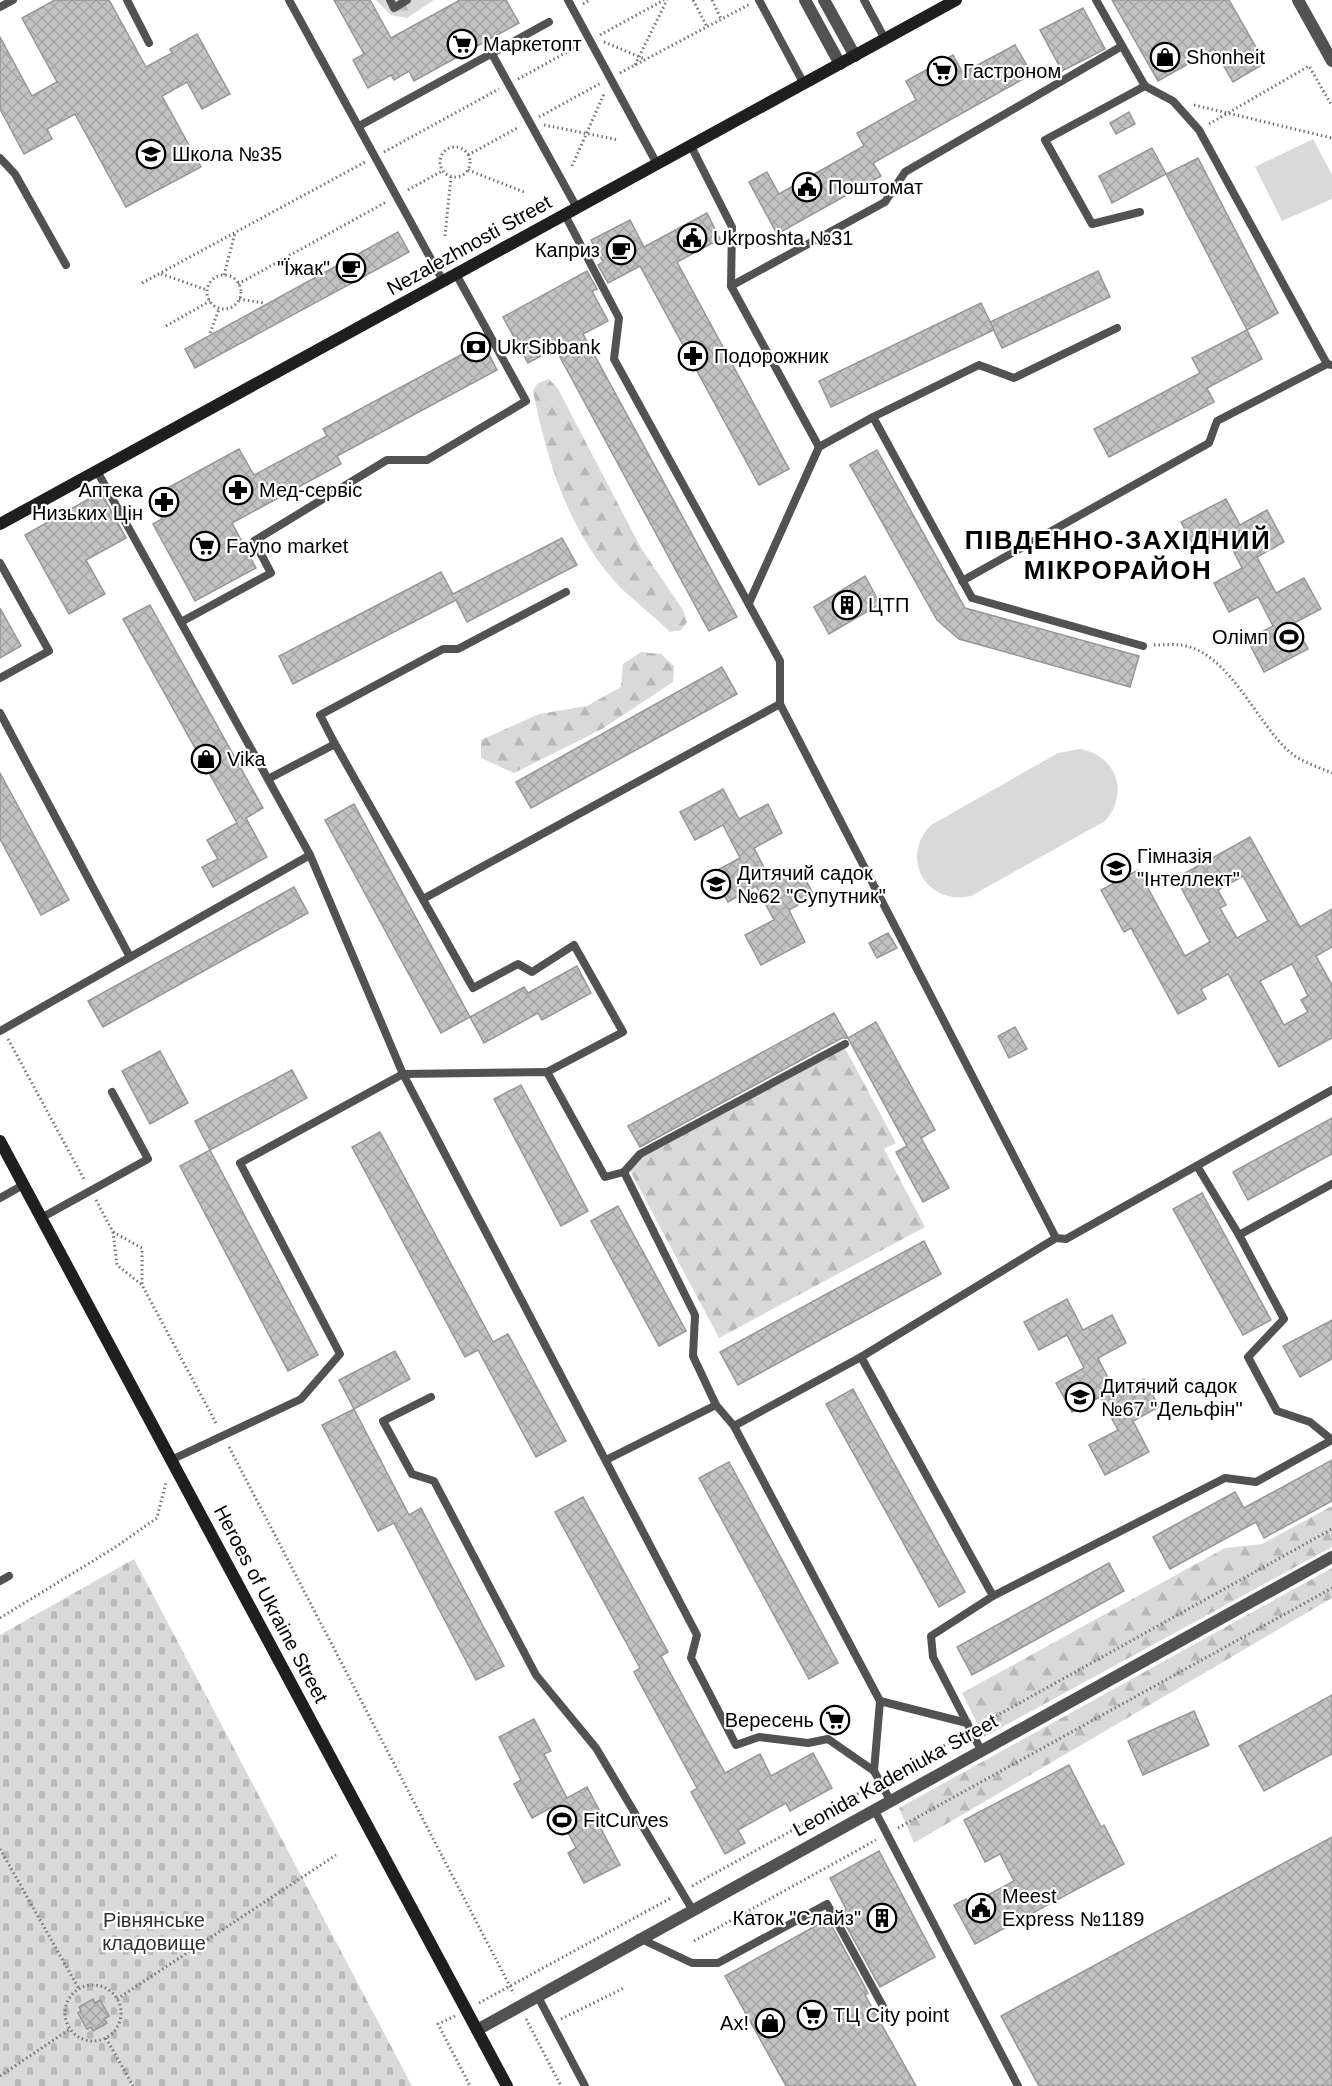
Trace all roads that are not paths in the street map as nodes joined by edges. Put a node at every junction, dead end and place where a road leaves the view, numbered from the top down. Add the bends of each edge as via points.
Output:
1 (13, 0) edge
2 (126, 0) edge
3 (289, 0) edge
4 (390, 0) edge
5 (407, 0) edge
6 (568, 0) edge
7 (759, 0) edge
8 (805, 0) edge
9 (824, 0) edge
10 (864, 0) edge
11 (956, 0) edge
12 (1096, 0) edge
13 (1298, 0) edge
14 (0, 7) edge
15 (549, 22) dead end
16 (885, 39) junction
17 (149, 43) dead end
18 (1122, 46) junction
19 (492, 54) junction
20 (855, 56) junction
21 (1332, 61) edge
22 (840, 64) junction
23 (804, 84) junction
24 (1145, 86) junction
25 (359, 126) junction
26 (691, 146) junction
27 (0, 158) edge
28 (657, 164) junction
29 (578, 208) junction
30 (1140, 212) dead end
31 (565, 215) junction
32 (66, 266) dead end
33 (456, 274) junction
34 (443, 281) junction
35 (731, 286) junction
36 (1117, 328) dead end
37 (1329, 364) edge
38 (873, 417) junction
39 (819, 447) junction
40 (97, 471) junction
41 (0, 524) edge
42 (0, 563) edge
43 (962, 581) junction
44 (566, 592) dead end
45 (749, 603) junction
46 (181, 622) junction
47 (1143, 646) road end
48 (0, 678) edge
49 (780, 704) junction
50 (0, 713) edge
51 (335, 744) junction
52 (268, 779) junction
53 (310, 855) junction
54 (423, 899) junction
55 (130, 957) junction
56 (1, 1030) edge
57 (845, 1044) dead end
58 (547, 1072) junction
59 (403, 1074) junction
60 (1332, 1090) edge
61 (112, 1092) dead end
62 (0, 1141) edge
63 (1197, 1166) junction
64 (624, 1172) junction
65 (1332, 1184) edge
66 (23, 1185) junction
67 (0, 1198) edge
68 (41, 1218) junction
69 (1239, 1235) junction
70 (1056, 1238) junction
71 (861, 1357) junction
72 (431, 1397) dead end
73 (716, 1404) junction
74 (734, 1426) junction
75 (1332, 1440) edge
76 (171, 1460) junction
77 (606, 1460) junction
78 (1332, 1557) edge
79 (9, 1576) dead end
80 (0, 1581) edge
81 (993, 1596) junction
82 (880, 1701) junction
83 (969, 1727) junction
84 (981, 1750) junction
85 (874, 1772) junction
86 (890, 1800) junction
87 (874, 1809) junction
88 (692, 1909) junction
89 (639, 1938) junction
90 (537, 1995) junction
91 (892, 2023) dead end
92 (477, 2030) junction
93 (507, 2086) edge
94 (585, 2086) edge
95 (1018, 2086) edge

1 - 14 lane
2 - 17 lane
3 - 25 lane
4 - 5 lane via 394,8
6 - 28 lane
7 - 23 lane
8 - 22 street
9 - 20 street
10 - 16 lane
11 - 16 main road, Nezalezhnosti Street
12 - 18 lane
13 - 21 street
15 - 19 lane
16 - 20 main road, Nezalezhnosti Street
18 - 24 lane
18 - 35 lane via 904,172 885,202
19 - 25 lane
19 - 29 lane
20 - 22 main road, Nezalezhnosti Street
22 - 23 main road, Nezalezhnosti Street
23 - 26 main road, Nezalezhnosti Street
24 - 30 lane via 1045,140 1092,224
24 - 37 lane via 1173,101 1199,130
25 - 34 lane
26 - 28 main road, Nezalezhnosti Street
26 - 35 lane via 732,227
27 - 32 lane via 15,174
28 - 29 main road, Nezalezhnosti Street
29 - 31 main road, Nezalezhnosti Street
31 - 33 main road, Nezalezhnosti Street
31 - 45 lane via 619,318 614,359
33 - 34 main road, Nezalezhnosti Street
33 - 46 lane via 526,401 427,460 387,460 254,541 271,573
34 - 40 main road, Nezalezhnosti Street
35 - 39 lane
36 - 38 lane via 1014,378 979,365
37 - 43 lane via 1217,421 1209,443
38 - 39 lane
38 - 43 lane
39 - 45 lane
40 - 41 main road, Nezalezhnosti Street
40 - 46 lane
42 - 48 lane via 49,651
43 - 47 lane via 972,598
44 - 51 lane via 458,649 443,649 320,715
45 - 49 lane via 780,661
46 - 52 lane
49 - 54 lane
49 - 70 lane
50 - 55 lane
51 - 52 lane
51 - 54 lane
52 - 53 lane
53 - 55 lane
53 - 59 lane
54 - 58 lane via 473,988 518,964 532,972 574,945 623,1032
55 - 56 lane
57 - 64 lane via 640,1154
58 - 59 lane
58 - 64 lane via 605,1177
59 - 76 lane via 240,1163 340,1354 301,1400
59 - 77 lane
60 - 63 lane
61 - 68 lane via 148,1159
62 - 66 main road, Heroes of Ukraine Street
63 - 69 lane
63 - 70 lane via 1066,1239
64 - 73 lane via 695,1314 693,1356
65 - 69 lane
66 - 67 lane
66 - 68 main road, Heroes of Ukraine Street
68 - 76 main road, Heroes of Ukraine Street
69 - 75 lane via 1284,1319 1248,1357 1277,1411 1310,1422
70 - 71 lane
71 - 74 lane
71 - 81 lane
72 - 88 lane via 383,1421 412,1473 434,1481 536,1675 596,1748
73 - 74 lane
73 - 77 lane
74 - 82 lane
75 - 81 lane via 1256,1482 1225,1478
76 - 92 main road, Heroes of Ukraine Street
77 - 85 lane via 697,1635 691,1658 736,1745 759,1737 808,1743 828,1739
78 - 84 street, Leonida Kadeniuka Street
79 - 80 lane
81 - 83 lane via 930,1636 933,1657
82 - 83 lane
82 - 85 lane
83 - 84 lane
84 - 86 street, Leonida Kadeniuka Street
85 - 86 lane
86 - 87 street, Leonida Kadeniuka Street
87 - 88 street, Leonida Kadeniuka Street
87 - 95 lane
88 - 89 street, Leonida Kadeniuka Street
89 - 90 street, Leonida Kadeniuka Street
89 - 91 lane via 692,1963 718,1963 827,1904
90 - 92 street, Leonida Kadeniuka Street
90 - 94 lane
92 - 93 main road, Heroes of Ukraine Street

